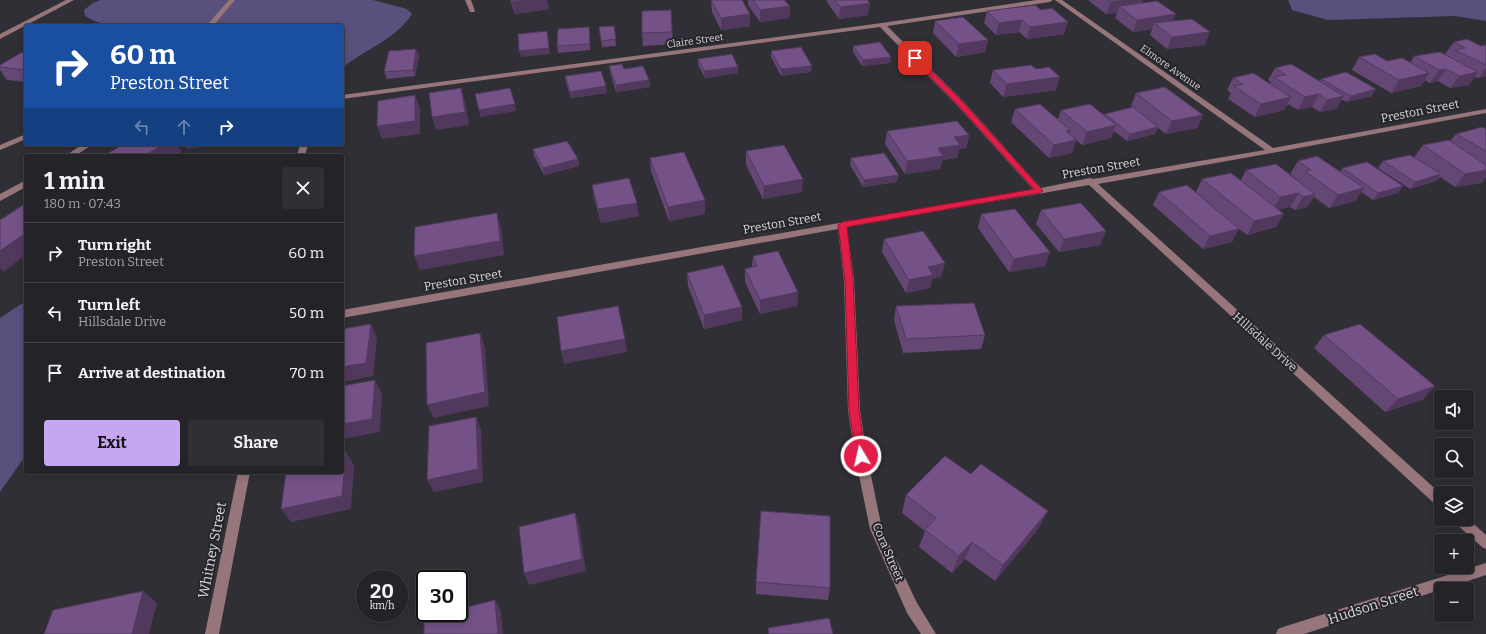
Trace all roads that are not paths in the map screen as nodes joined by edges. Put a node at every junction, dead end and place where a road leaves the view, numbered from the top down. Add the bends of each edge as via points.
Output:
1 (71, 0) edge
2 (232, 0) edge
3 (468, 0) edge
4 (1050, 0) edge
5 (1058, 0) edge
6 (472, 11) dead end
7 (24, 24) edge
8 (25, 24) edge
9 (211, 24) edge
10 (882, 25) junction
11 (0, 37) edge
12 (344, 97) edge
13 (1486, 111) edge
14 (24, 137) edge
15 (86, 146) edge
16 (0, 148) edge
17 (1272, 151) junction
18 (72, 154) edge
19 (1090, 182) junction
20 (24, 184) edge
21 (1039, 191) junction
22 (0, 198) edge
23 (842, 225) junction
24 (344, 314) edge
25 (244, 474) edge
26 (1434, 496) edge
27 (1468, 526) edge
28 (1486, 543) edge
29 (1486, 570) edge
30 (212, 634) edge
31 (929, 634) edge
32 (1283, 634) edge

1 - 8 street
2 - 9 street
3 - 6 street
4 - 10 street, Claire Street
5 - 17 street, Elmore Avenue
7 - 11 street
10 - 12 street, Claire Street
10 - 21 street via 959,102
13 - 17 street, Preston Street
14 - 16 street
15 - 18 street
17 - 19 street, Preston Street
19 - 21 street, Preston Street
19 - 26 street, Hillsdale Drive
20 - 22 street
21 - 23 street, Preston Street
23 - 24 street, Preston Street
23 - 31 street, Cora Street via 849,280 854,410 876,528 912,608
25 - 30 street, Whitney Street
27 - 28 street
29 - 32 street, Hudson Street

